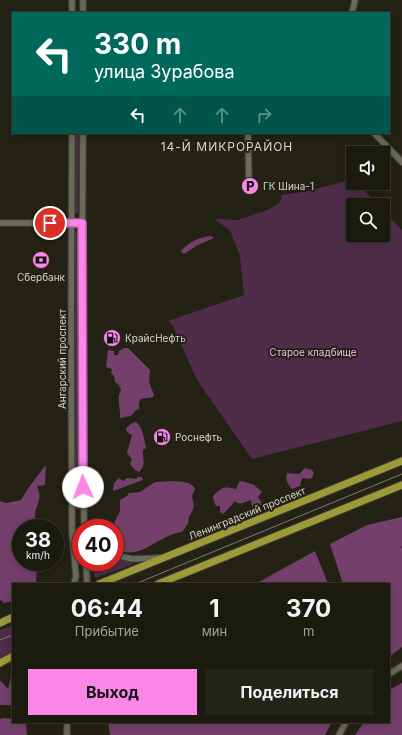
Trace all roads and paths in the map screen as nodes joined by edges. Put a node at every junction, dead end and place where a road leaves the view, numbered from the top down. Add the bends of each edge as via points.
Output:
1 (72, 0) edge
2 (83, 0) edge
3 (355, 0) edge
4 (72, 12) edge
5 (83, 12) edge
6 (352, 12) edge
7 (72, 134) edge
8 (83, 134) edge
9 (248, 134) edge
10 (375, 134) edge
11 (402, 162) edge
12 (249, 187) dead end
13 (0, 223) edge
14 (82, 223) junction
15 (72, 224) junction
16 (402, 461) edge
17 (402, 485) edge
18 (72, 513) junction
19 (84, 513) junction
20 (84, 519) edge
21 (124, 557) edge
22 (163, 558) junction
23 (86, 571) edge
24 (74, 583) edge
25 (87, 583) edge
26 (101, 583) edge
27 (160, 583) edge
28 (12, 618) edge
29 (0, 622) edge
30 (12, 657) edge
31 (0, 663) edge
32 (402, 666) edge
33 (390, 673) edge
34 (67, 723) edge
35 (345, 723) edge
36 (67, 735) edge
37 (339, 735) edge

1 - 4 street
2 - 5 street
3 - 6 street
7 - 15 street, Ангарский проспект
8 - 14 street, Ангарский проспект
9 - 12 street
10 - 11 street
13 - 15 street
14 - 15 street
14 - 19 street, Ангарский проспект
15 - 18 street, Ангарский проспект
16 - 22 main road, Ленинградский проспект
17 - 27 main road
18 - 19 street
18 - 24 street, Ангарский проспект
19 - 20 street, Ангарский проспект
21 - 22 street
22 - 26 main road, Ленинградский проспект
23 - 25 street
28 - 29 main road
30 - 31 main road
32 - 33 street
34 - 36 street
35 - 37 street

